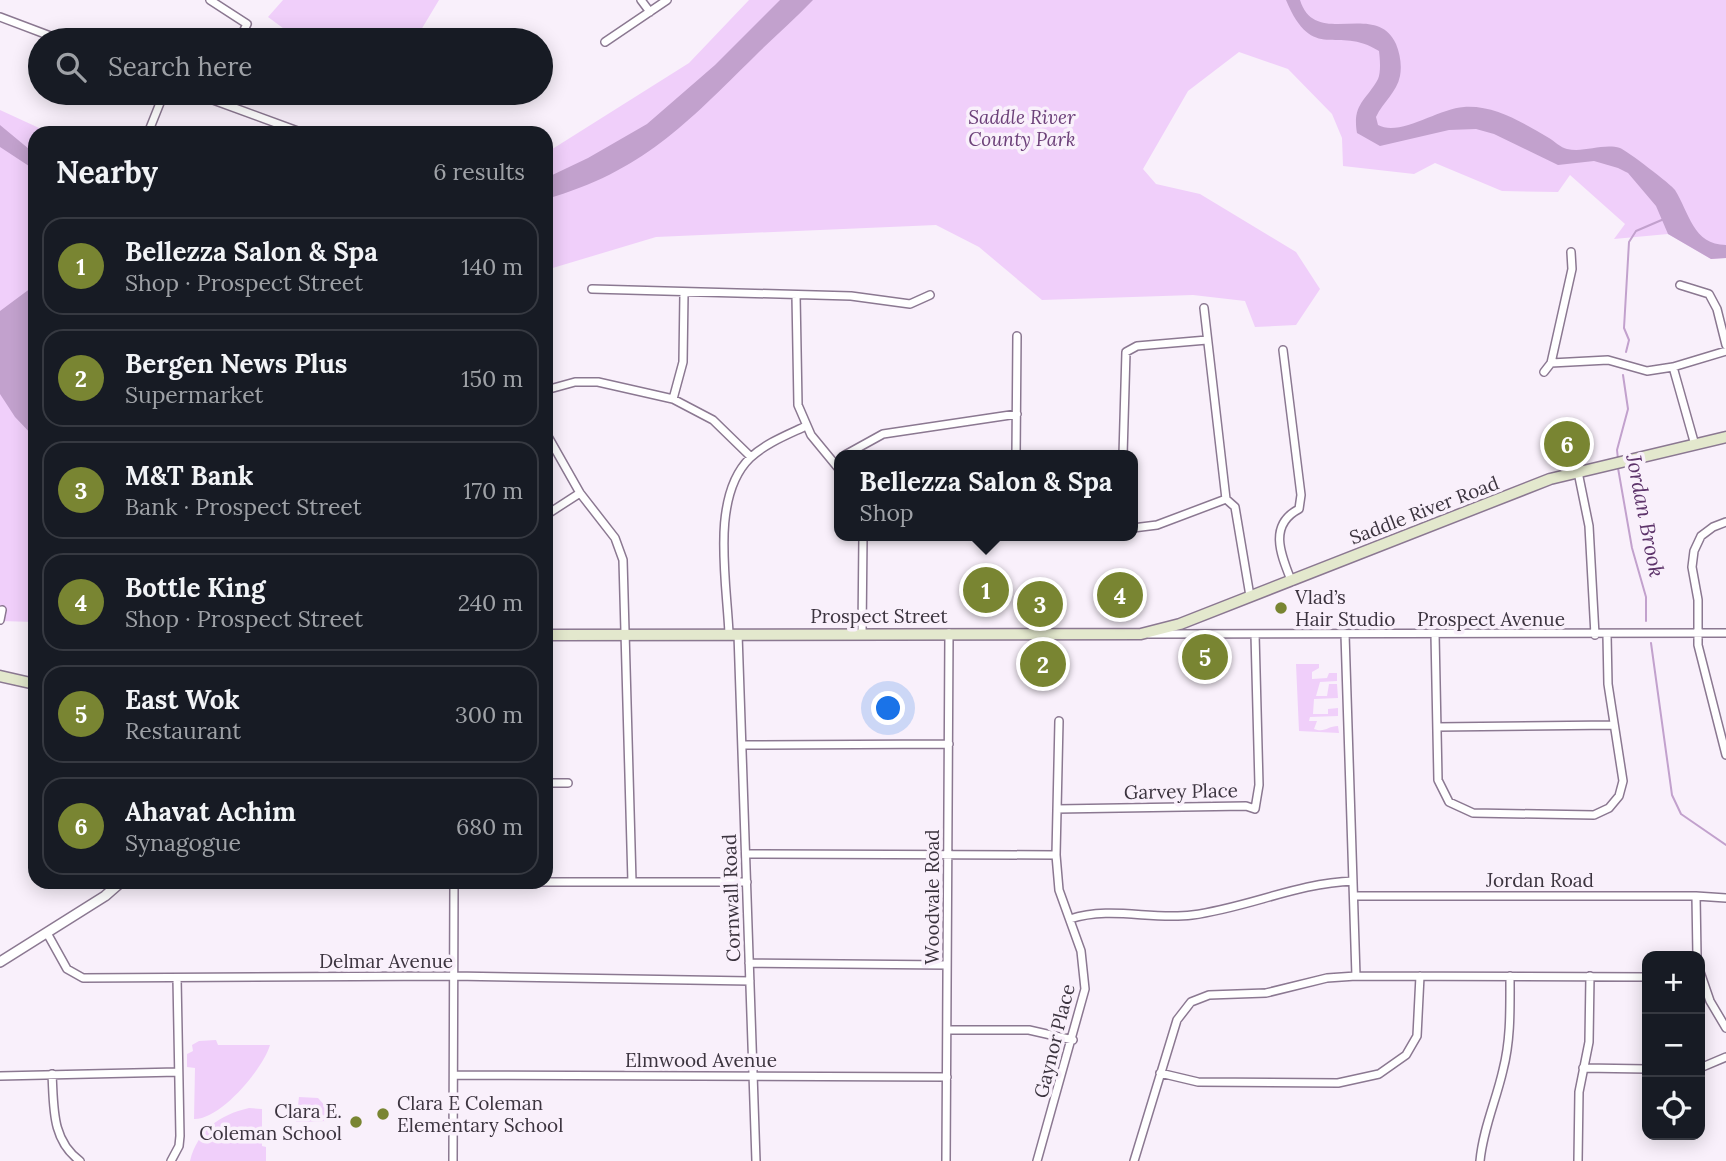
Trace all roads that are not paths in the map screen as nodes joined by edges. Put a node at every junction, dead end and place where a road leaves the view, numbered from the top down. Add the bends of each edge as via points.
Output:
1 (210, 0) edge
2 (641, 0) edge
3 (667, 0) edge
4 (650, 12) junction
5 (0, 17) edge
6 (29, 28) edge
7 (245, 28) edge
8 (605, 42) dead end
9 (159, 105) edge
10 (238, 105) edge
11 (151, 126) edge
12 (287, 126) edge
13 (1571, 252) dead end
14 (1680, 285) dead end
15 (592, 289) dead end
16 (684, 293) junction
17 (796, 295) junction
18 (930, 295) dead end
19 (1203, 308) dead end
20 (1017, 335) dead end
21 (1208, 340) junction
22 (1726, 348) edge
23 (1283, 350) dead end
24 (1551, 363) junction
25 (1673, 367) junction
26 (1544, 372) dead end
27 (553, 388) edge
28 (673, 398) junction
29 (1017, 414) junction
30 (806, 426) junction
31 (1726, 437) edge
32 (553, 445) edge
33 (1695, 445) junction
34 (854, 450) edge
35 (1016, 450) edge
36 (1124, 450) edge
37 (751, 457) junction
38 (834, 460) edge
39 (1578, 472) junction
40 (580, 493) junction
41 (1226, 499) junction
42 (553, 510) edge
43 (1726, 522) edge
44 (1138, 527) edge
45 (863, 541) edge
46 (1291, 580) junction
47 (1250, 596) junction
48 (2, 610) dead end
49 (0, 620) edge
50 (862, 633) junction
51 (949, 633) junction
52 (1699, 633) junction
53 (1726, 633) edge
54 (625, 634) junction
55 (734, 634) junction
56 (1141, 634) junction
57 (1255, 634) junction
58 (1345, 634) junction
59 (1435, 634) junction
60 (553, 635) edge
61 (1595, 635) junction
62 (1607, 635) junction
63 (0, 676) edge
64 (28, 682) edge
65 (1059, 721) dead end
66 (1614, 724) junction
67 (1437, 727) junction
68 (1723, 731) edge
69 (948, 744) junction
70 (742, 745) junction
71 (1726, 755) edge
72 (553, 783) edge
73 (568, 783) dead end
74 (1058, 809) junction
75 (746, 854) junction
76 (948, 854) junction
77 (1056, 855) junction
78 (1353, 881) junction
79 (553, 882) edge
80 (632, 882) junction
81 (747, 882) junction
82 (113, 889) edge
83 (454, 889) edge
84 (1354, 896) junction
85 (1696, 896) junction
86 (1726, 898) edge
87 (1070, 919) junction
88 (47, 933) junction
89 (1697, 951) edge
90 (0, 962) edge
91 (749, 963) junction
92 (947, 965) junction
93 (1356, 975) junction
94 (453, 976) junction
95 (1420, 976) junction
96 (1510, 976) junction
97 (1590, 976) junction
98 (1642, 977) edge
99 (177, 978) junction
100 (750, 981) junction
101 (1705, 985) edge
102 (1726, 1028) edge
103 (947, 1030) junction
104 (1073, 1040) junction
105 (1726, 1057) edge
106 (1705, 1066) edge
107 (1583, 1068) junction
108 (1642, 1069) edge
109 (178, 1072) junction
110 (1160, 1073) junction
111 (52, 1074) junction
112 (454, 1075) junction
113 (0, 1076) edge
114 (753, 1077) junction
115 (947, 1077) junction
116 (79, 1161) edge
117 (171, 1161) edge
118 (453, 1161) edge
119 (756, 1161) edge
120 (947, 1161) edge
121 (1037, 1161) edge
122 (1135, 1161) edge
123 (1480, 1161) edge
124 (1577, 1161) edge

1 - 7 street via 247,24
2 - 4 street
3 - 4 street
4 - 8 street
5 - 6 street
9 - 11 street
10 - 12 street
13 - 24 street via 1572,269
14 - 22 street via 1709,294
15 - 16 street
16 - 17 street
16 - 28 street via 683,362
17 - 18 street via 910,304
17 - 30 street via 796,394
19 - 21 street
20 - 29 street
21 - 36 street via 1137,345 1126,352
21 - 41 street
22 - 25 street
23 - 46 street via 1301,495 1299,509 1288,516 1279,533 1280,552
24 - 25 street via 1608,360 1647,371
24 - 26 street
25 - 33 street
27 - 28 street via 597,382
28 - 37 street via 713,420
29 - 34 street via 883,434
29 - 35 street
30 - 37 street
30 - 38 street
31 - 33 main road, Saddle River Road
32 - 40 street
33 - 39 main road, Saddle River Road
37 - 55 street, Cornwall Road via 734,481 726,505
39 - 46 main road, Saddle River Road
39 - 61 street via 1589,526
40 - 42 street
40 - 54 street via 620,549
41 - 44 street via 1157,525
41 - 47 street via 1236,507
43 - 52 street via 1707,531 1694,551
45 - 50 street
46 - 47 main road, Saddle River Road
47 - 56 main road, Saddle River Road
48 - 49 street
50 - 51 main road, Prospect Street
50 - 55 main road, Prospect Street
51 - 56 main road, Prospect Street
51 - 69 street, Woodvale Road
52 - 53 street, Prospect Avenue
52 - 62 street, Prospect Avenue
52 - 68 street via 1698,645
54 - 55 main road, Prospect Street
54 - 60 main road, Prospect Street
54 - 80 street
55 - 70 street, Cornwall Road
56 - 57 street, Prospect Street
57 - 58 street, Prospect Avenue
57 - 74 street, Garvey Place via 1259,785 1255,809
58 - 59 street, Prospect Avenue
58 - 78 street
59 - 61 street, Prospect Avenue
59 - 67 street
61 - 62 street, Prospect Avenue
62 - 66 street
63 - 64 main road
65 - 74 street, Gaynor Place
66 - 67 street
66 - 67 street via 1621,790 1609,808 1594,815 1473,813 1455,807 1438,780
68 - 71 street
69 - 70 street
69 - 76 street, Woodvale Road
70 - 75 street, Cornwall Road
72 - 73 street
74 - 77 street, Gaynor Place
75 - 76 street
75 - 81 street, Cornwall Road
76 - 77 street
76 - 92 street, Woodvale Road
77 - 87 street, Gaynor Place via 1059,890
78 - 84 street
78 - 87 street via 1320,882 1189,915 1101,911
79 - 80 street
80 - 81 street
81 - 91 street, Cornwall Road
82 - 88 street
83 - 94 street
84 - 85 street, Jordan Road
84 - 93 street
85 - 86 street, Jordan Road
85 - 89 street
87 - 104 street, Gaynor Place via 1085,976
88 - 90 street
88 - 99 street, Delmar Avenue via 67,969 77,976
91 - 92 street
91 - 100 street, Cornwall Road
92 - 103 street, Woodvale Road
93 - 95 street
93 - 110 street via 1276,992 1201,997 1177,1020
94 - 99 street, Delmar Avenue
94 - 100 street, Delmar Avenue
94 - 112 street
95 - 96 street
95 - 110 street via 1417,1037 1406,1055 1379,1074 1324,1083 1198,1082
96 - 97 street
96 - 123 street via 1506,1056 1483,1134
97 - 98 street
97 - 107 street via 1589,1042
99 - 109 street
100 - 114 street, Cornwall Road
101 - 102 street
103 - 104 street via 1029,1030
103 - 115 street, Woodvale Road
104 - 121 street, Gaynor Place
105 - 106 street
107 - 108 street
107 - 124 street
109 - 111 street
109 - 117 street via 179,1146
110 - 122 street
111 - 113 street
111 - 116 street via 57,1131
112 - 114 street, Elmwood Avenue
112 - 118 street
114 - 115 street, Elmwood Avenue
114 - 119 street, Cornwall Road
115 - 120 street, Woodvale Road

